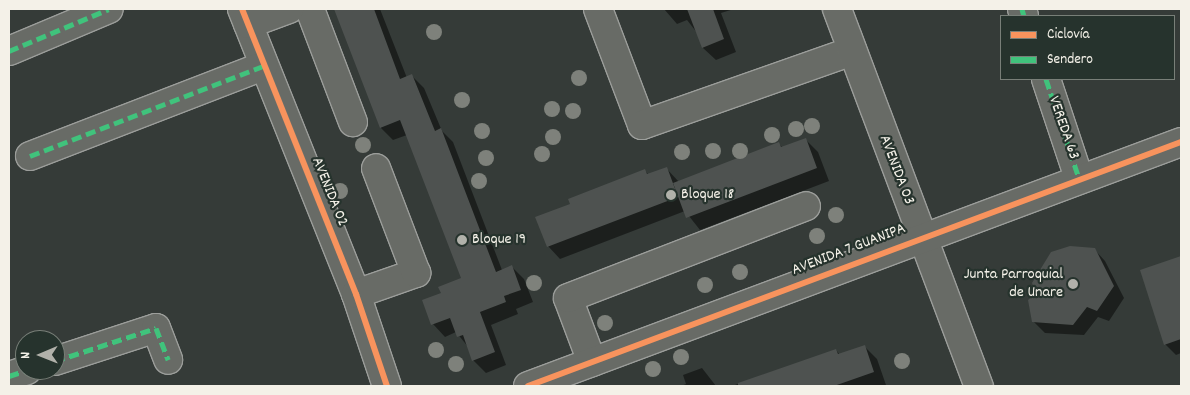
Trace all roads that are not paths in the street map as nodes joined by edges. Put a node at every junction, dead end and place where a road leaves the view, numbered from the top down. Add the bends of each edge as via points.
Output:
1 (109, 9) edge
2 (289, 9) edge
3 (310, 9) edge
4 (598, 9) edge
5 (837, 9) edge
6 (245, 16) edge
7 (9, 51) edge
8 (852, 51) junction
9 (263, 66) junction
10 (1046, 80) edge
11 (353, 122) dead end
12 (1181, 142) edge
13 (30, 156) dead end
14 (376, 168) dead end
15 (1080, 178) junction
16 (806, 206) dead end
17 (922, 237) junction
18 (356, 294) junction
19 (65, 358) edge
20 (168, 360) dead end
21 (592, 362) junction
22 (387, 386) edge
23 (528, 386) edge
24 (979, 386) edge

1 - 7 street
2 - 6 street
3 - 11 street
4 - 8 street via 642,125
5 - 8 street, AVENIDA 03
6 - 9 street, AVENIDA 02
8 - 17 street, AVENIDA 03
9 - 13 street
9 - 18 street, AVENIDA 02
10 - 15 street, VEREDA 63
12 - 15 street, AVENIDA 7 GUANIPA
14 - 18 street via 416,273
15 - 17 street, AVENIDA 7 GUANIPA
16 - 21 street via 568,298
17 - 21 street, AVENIDA 7 GUANIPA
17 - 24 street, AVENIDA 03
18 - 22 street, AVENIDA 02
19 - 20 street via 156,328
21 - 23 street, AVENIDA 7 GUANIPA

